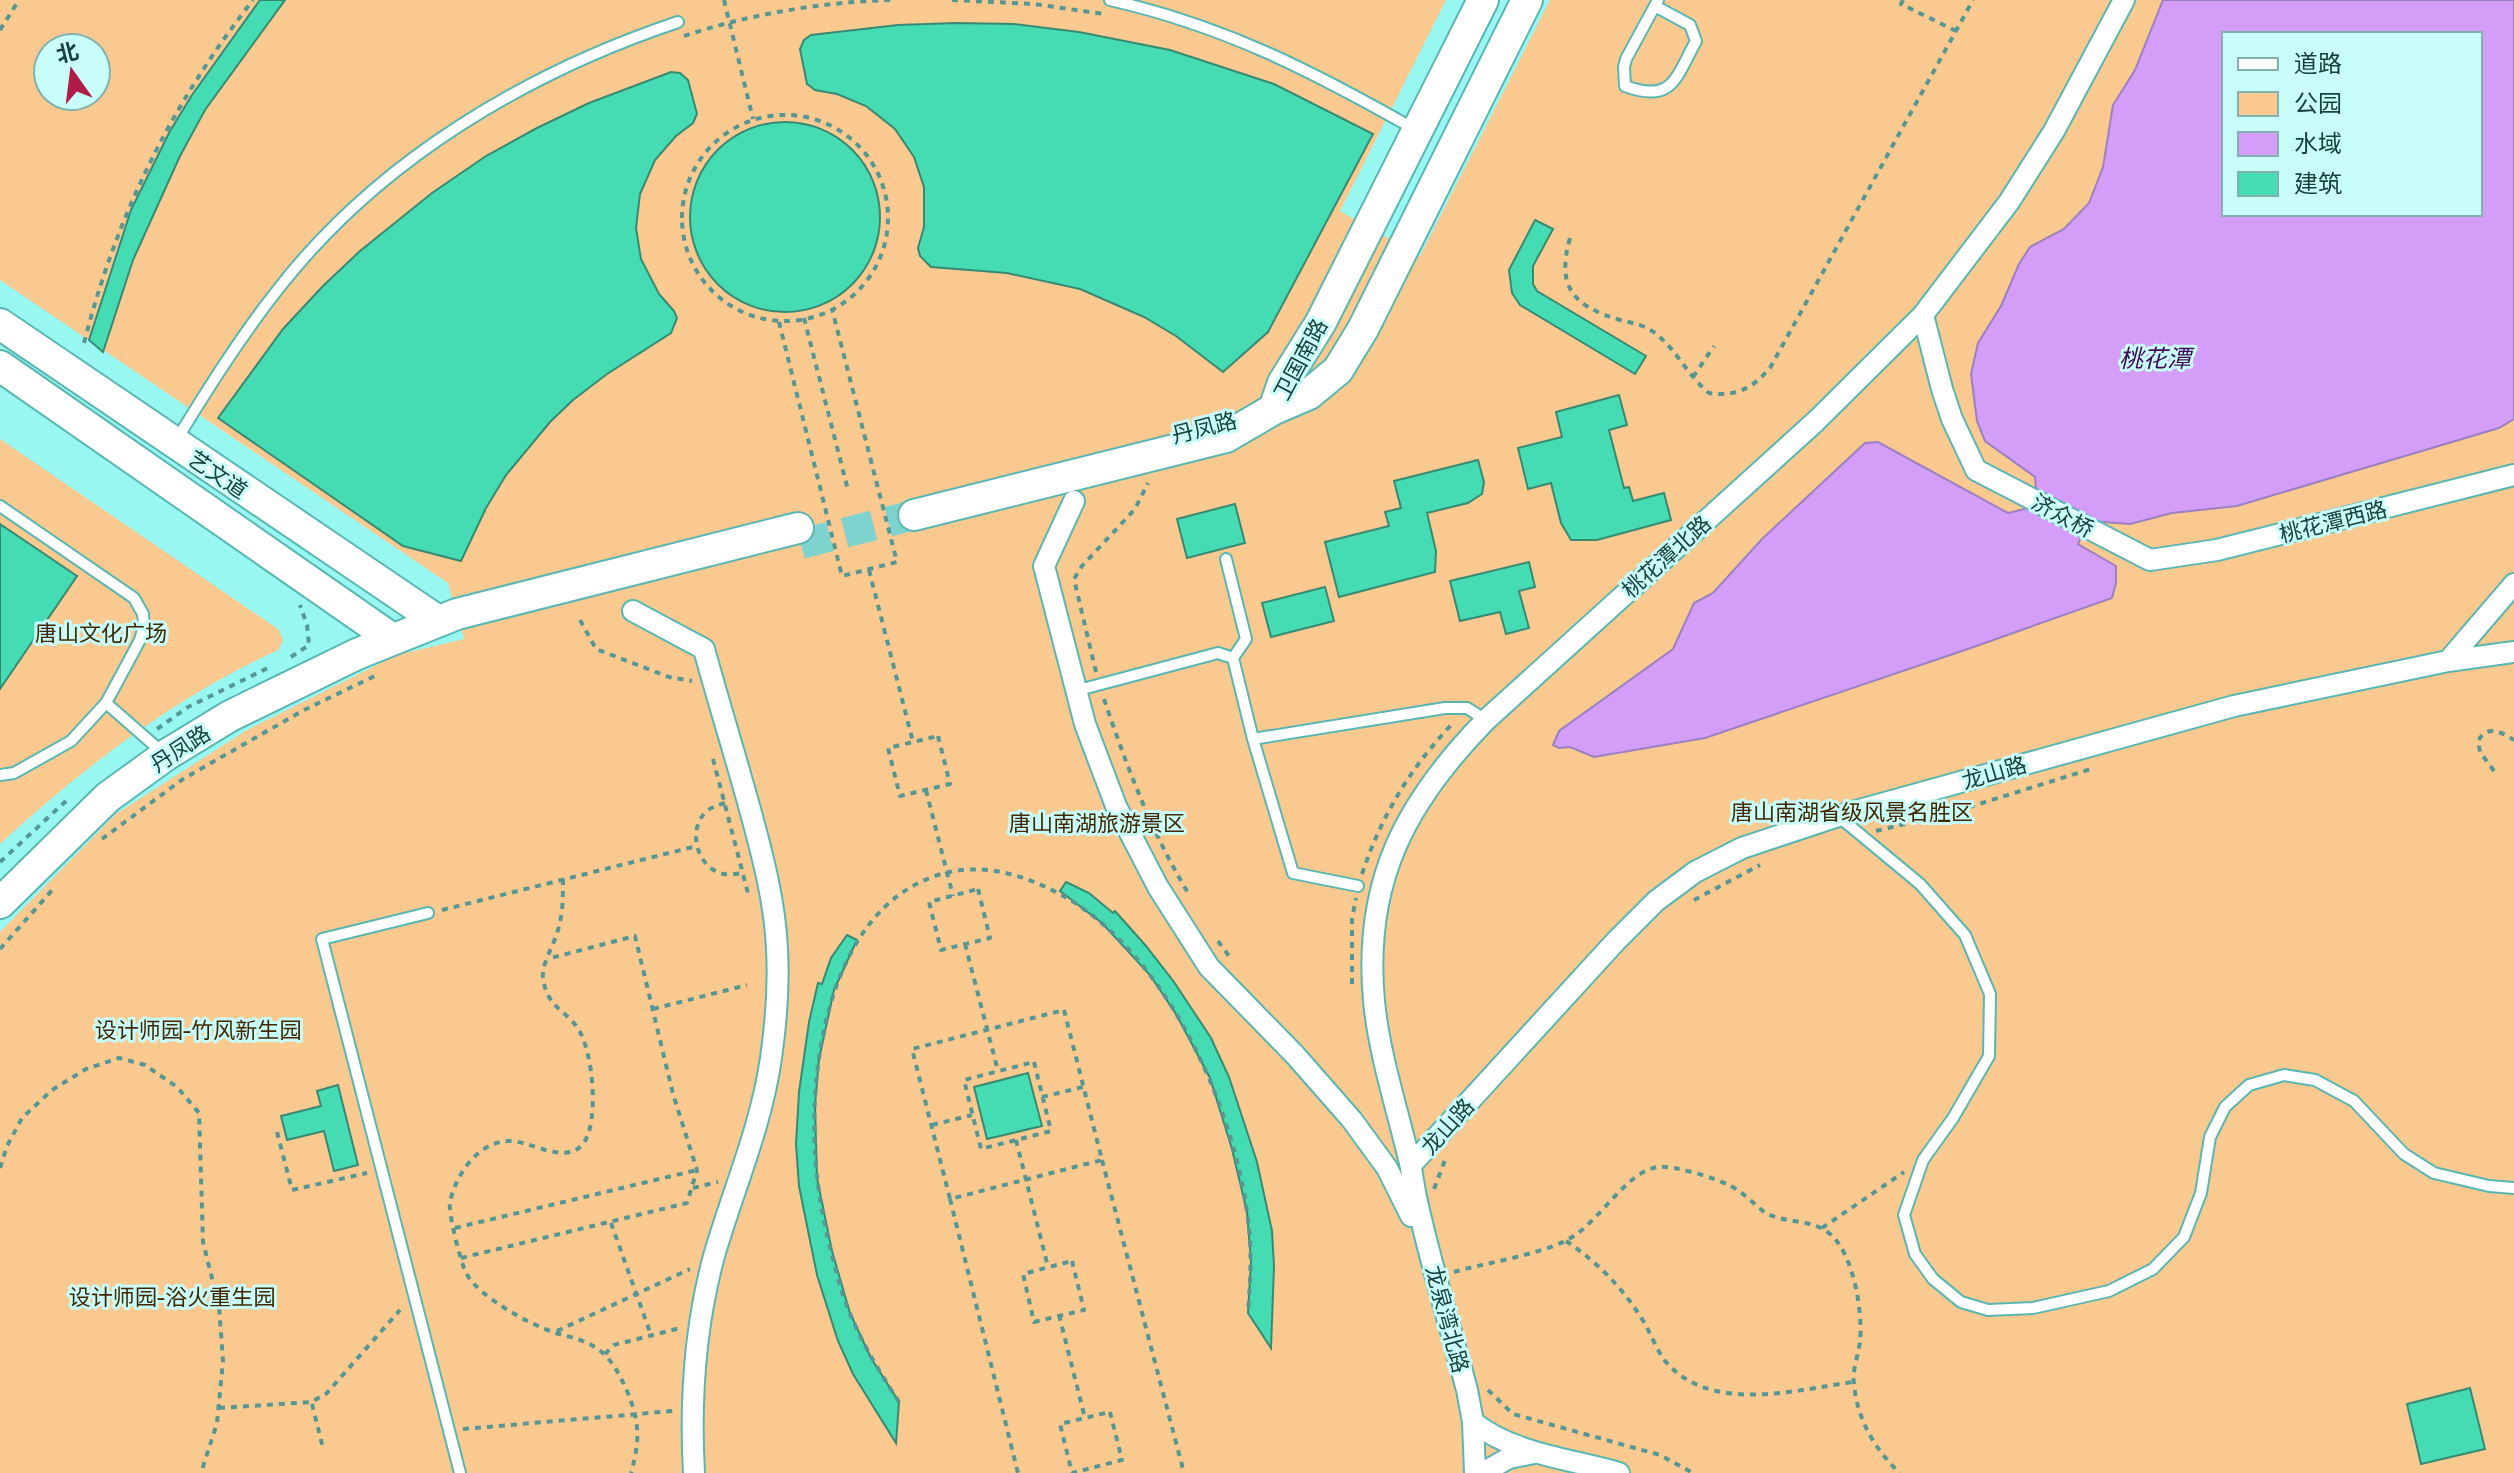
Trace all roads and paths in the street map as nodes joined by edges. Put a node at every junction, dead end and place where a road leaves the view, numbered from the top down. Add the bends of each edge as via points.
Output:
1 (19, 0) edge
2 (253, 0) edge
3 (724, 0) edge
4 (892, 0) edge
5 (952, 0) edge
6 (1110, 0) edge
7 (1483, 0) edge
8 (1527, 0) edge
9 (1903, 0) edge
10 (1973, 0) edge
11 (2124, 0) edge
12 (1657, 3) edge
13 (1107, 15) dead end
14 (678, 22) dead end
15 (0, 30) edge
16 (1956, 31) junction
17 (680, 38) dead end
18 (753, 119) junction
19 (1418, 131) junction
20 (1570, 238) dead end
21 (832, 309) junction
22 (1923, 315) junction
23 (804, 318) junction
24 (779, 322) junction
25 (0, 324) edge
26 (84, 343) dead end
27 (1714, 346) dead end
28 (0, 366) edge
29 (1693, 377) junction
30 (1274, 409) junction
31 (174, 444) junction
32 (2514, 475) edge
33 (1148, 483) dead end
34 (848, 490) dead end
35 (1074, 501) dead end
36 (0, 506) edge
37 (911, 508) tunnel mouth
38 (1226, 559) dead end
39 (2150, 560) joint
40 (868, 569) junction
41 (2514, 584) edge
42 (633, 611) dead end
43 (580, 620) dead end
44 (438, 621) junction
45 (391, 638) junction
46 (2514, 652) edge
47 (1233, 658) junction
48 (2448, 661) junction
49 (388, 670) dead end
50 (692, 680) dead end
51 (1100, 686) dead end
52 (1075, 691) junction
53 (1103, 698) dead end
54 (106, 703) junction
55 (1486, 720) junction
56 (1253, 739) junction
57 (2514, 740) edge
58 (913, 742) junction
59 (166, 755) junction
60 (712, 757) dead end
61 (2106, 763) dead end
62 (2494, 771) dead end
63 (0, 775) edge
64 (926, 790) junction
65 (725, 803) junction
66 (1838, 816) junction
67 (1864, 834) dead end
68 (97, 844) dead end
69 (697, 846) junction
70 (1770, 861) dead end
71 (743, 873) junction
72 (947, 873) junction
73 (63, 877) dead end
74 (563, 879) junction
75 (1358, 886) dead end
76 (953, 896) junction
77 (1191, 898) dead end
78 (1691, 902) dead end
79 (0, 903) edge
80 (751, 909) dead end
81 (428, 913) joint
82 (1214, 935) dead end
83 (965, 944) junction
84 (0, 949) edge
85 (547, 959) junction
86 (1234, 964) dead end
87 (747, 985) dead end
88 (653, 1009) junction
89 (988, 1030) junction
90 (998, 1071) junction
91 (1084, 1087) junction
92 (1042, 1097) junction
93 (973, 1115) junction
94 (932, 1125) junction
95 (277, 1132) dead end
96 (1016, 1140) junction
97 (1453, 1150) dead end
98 (1102, 1160) junction
99 (1923, 1160) junction
100 (1411, 1165) junction
101 (0, 1168) edge
102 (381, 1169) junction
103 (697, 1170) junction
104 (1026, 1179) junction
105 (693, 1188) junction
106 (2514, 1188) edge
107 (716, 1195) dead end
108 (950, 1199) junction
109 (1430, 1202) dead end
110 (1411, 1216) dead end
111 (611, 1223) junction
112 (455, 1228) junction
113 (1821, 1229) junction
114 (1566, 1241) junction
115 (461, 1258) junction
116 (1048, 1267) junction
117 (1447, 1273) dead end
118 (690, 1282) dead end
119 (637, 1295) junction
120 (400, 1310) dead end
121 (1248, 1313) dead end
122 (1059, 1315) junction
123 (680, 1328) dead end
124 (554, 1332) junction
125 (651, 1335) junction
126 (605, 1354) junction
127 (1853, 1382) junction
128 (1484, 1386) dead end
129 (674, 1399) dead end
130 (899, 1402) dead end
131 (312, 1404) dead end
132 (217, 1408) dead end
133 (673, 1411) junction
134 (635, 1414) junction
135 (1085, 1418) junction
136 (1473, 1422) junction
137 (673, 1423) dead end
138 (449, 1430) junction
139 (323, 1448) dead end
140 (1542, 1452) junction
141 (1098, 1466) junction
142 (201, 1473) edge
143 (460, 1473) edge
144 (631, 1473) edge
145 (694, 1473) edge
146 (1018, 1473) edge
147 (1100, 1473) edge
148 (1184, 1473) edge
149 (1475, 1473) edge
150 (1482, 1473) edge
151 (1619, 1473) edge
152 (1693, 1473) edge
153 (1900, 1473) edge

1 - 15 path
2 - 26 path via 160,141 112,246
3 - 18 path
4 - 17 path via 757,16
5 - 13 path
6 - 19 lane via 1248,42
7 - 19 main road, 卫国南路
8 - 30 main road, 卫国南路 via 1338,370 1309,394
9 - 16 path via 1901,4
10 - 16 path
11 - 22 street, 桃花潭北路 via 2009,202
12 - 12 lane via 1624,67 1625,86 1644,93 1672,85 1696,41 1690,25
14 - 31 lane via 538,80 396,171 280,286
16 - 29 path via 1770,368 1758,383 1733,394 1709,393
18 - 21 path via 787,114 821,120 850,137 873,163 886,195 885,240 859,290
18 - 24 path via 724,134 701,156 686,185 681,216 685,248 700,277 722,300
19 - 30 main road, 卫国南路
20 - 29 path via 1564,271 1572,294 1595,311 1658,334
21 - 23 path
21 - 40 path via 897,562
22 - 39 street, 济众桥 via 1952,419 1976,470
22 - 55 street, 桃花潭北路 via 1815,422
23 - 24 path
23 - 34 path
24 - 40 path via 842,576
25 - 31 main road, 艺文道
27 - 29 path
28 - 45 main road, 艺文道
30 - 37 main road, 丹凤路
31 - 44 main road, 艺文道
32 - 39 street, 桃花潭西路 via 2217,550
33 - 51 path via 1135,509 1074,579
35 - 52 street via 1044,566
36 - 54 lane via 134,598 143,614 140,640
38 - 47 lane via 1246,639
40 - 58 path
41 - 48 street
42 - 145 street via 704,649 765,865 777,949 771,1059 701,1321 692,1407
43 - 50 path via 596,649 669,677
44 - 45 main road, 丹凤路
44 - 45 main road, 丹凤路 via 799,536 447,631
45 - 59 main road, 丹凤路 via 230,716
46 - 48 street, 龙山路
47 - 52 lane via 1218,653
47 - 56 lane
48 - 66 street, 龙山路 via 2234,706
49 - 68 path via 304,710 183,779
52 - 110 street via 1116,806 1182,928 1209,967 1352,1120 1387,1168
53 - 77 path via 1148,816
54 - 59 lane
54 - 63 lane via 71,741 14,773
55 - 56 lane via 1467,708 1445,708
55 - 100 street, 桃花潭北路 via 1420,796 1379,896 1372,960 1375,1004
56 - 75 lane via 1293,873
57 - 62 path via 2501,732 2482,733 2480,752
58 - 64 path via 938,736 950,784
58 - 64 path via 888,748 900,796
59 - 79 main road, 丹凤路 via 108,797
60 - 65 path
61 - 67 path via 1947,814
64 - 72 path
65 - 69 path via 703,815
65 - 71 path
66 - 99 lane via 1920,884 1965,935 1990,994 1989,1056
66 - 100 street, 龙山路 via 1742,848 1695,872 1656,901
69 - 71 path via 712,869 725,875
69 - 74 path
70 - 78 path
71 - 80 path
72 - 76 path
72 - 121 path via 1006,872 1063,895 1121,940 1159,988 1210,1078 1232,1149 1249,1231
72 - 130 path via 896,898 855,946 827,1014 819,1059 814,1139 829,1240 857,1330
73 - 84 path
74 - 81 path
74 - 85 path via 558,931
76 - 83 path via 929,902 941,950
76 - 83 path via 978,889 990,938
81 - 102 lane via 322,939
82 - 86 path
83 - 89 path
85 - 88 path via 635,936
85 - 112 path via 542,975 546,991 583,1037 593,1085 590,1132 574,1151 562,1153 510,1141 482,1149 449,1205
87 - 88 path
88 - 103 path
89 - 90 path
89 - 91 path via 1064,1010
89 - 94 path via 912,1049
90 - 92 path via 1034,1062
90 - 93 path via 964,1080
91 - 92 path
91 - 98 path
92 - 96 path via 1051,1131
93 - 94 path
93 - 96 path via 981,1149
94 - 108 path
95 - 102 path via 292,1190
96 - 104 path
97 - 109 path
98 - 104 path
98 - 148 path
99 - 106 lane via 1904,1215 1915,1254 1933,1279 1961,1302 1988,1310 2033,1308 2109,1291 2153,1269 2184,1237 2201,1193 2210,1137 2225,1107 2249,1085 2284,1075 2315,1080 2354,1101 2404,1154 2434,1173
99 - 113 path
100 - 136 street, 龙泉湾北路
101 - 142 path via 22,1118 52,1090 86,1069 119,1058 145,1065 177,1087 199,1113 203,1242 219,1306 223,1361 217,1423
102 - 138 lane
103 - 105 path
103 - 112 path
104 - 108 path
104 - 116 path
105 - 107 path via 721,1181
105 - 111 path via 687,1203
108 - 146 path
111 - 115 path
111 - 119 path
112 - 115 path
113 - 114 path via 1771,1216 1729,1185 1658,1167 1629,1180 1602,1213
113 - 127 path via 1832,1235 1848,1263 1860,1303
114 - 117 path
114 - 127 path via 1614,1281 1666,1362 1691,1381 1725,1394
115 - 124 path via 477,1287 503,1307
116 - 122 path via 1072,1261 1084,1310
116 - 122 path via 1023,1274 1034,1322
118 - 119 path via 693,1267
119 - 124 path
119 - 125 path
120 - 132 path via 319,1398
122 - 135 path
123 - 125 path
124 - 126 path via 576,1337
125 - 126 path via 614,1345
126 - 134 path via 620,1375
127 - 153 path via 1861,1421
128 - 152 path via 1513,1414 1660,1455
129 - 133 path
131 - 139 path
133 - 134 path
133 - 137 path
134 - 138 path
134 - 144 path via 639,1433
135 - 141 path via 1110,1412 1122,1460
135 - 141 path via 1060,1424 1072,1473
136 - 140 street via 1510,1444
136 - 149 street, 龙泉湾北路
138 - 143 lane
140 - 150 street via 1509,1458
140 - 151 street
141 - 147 path

